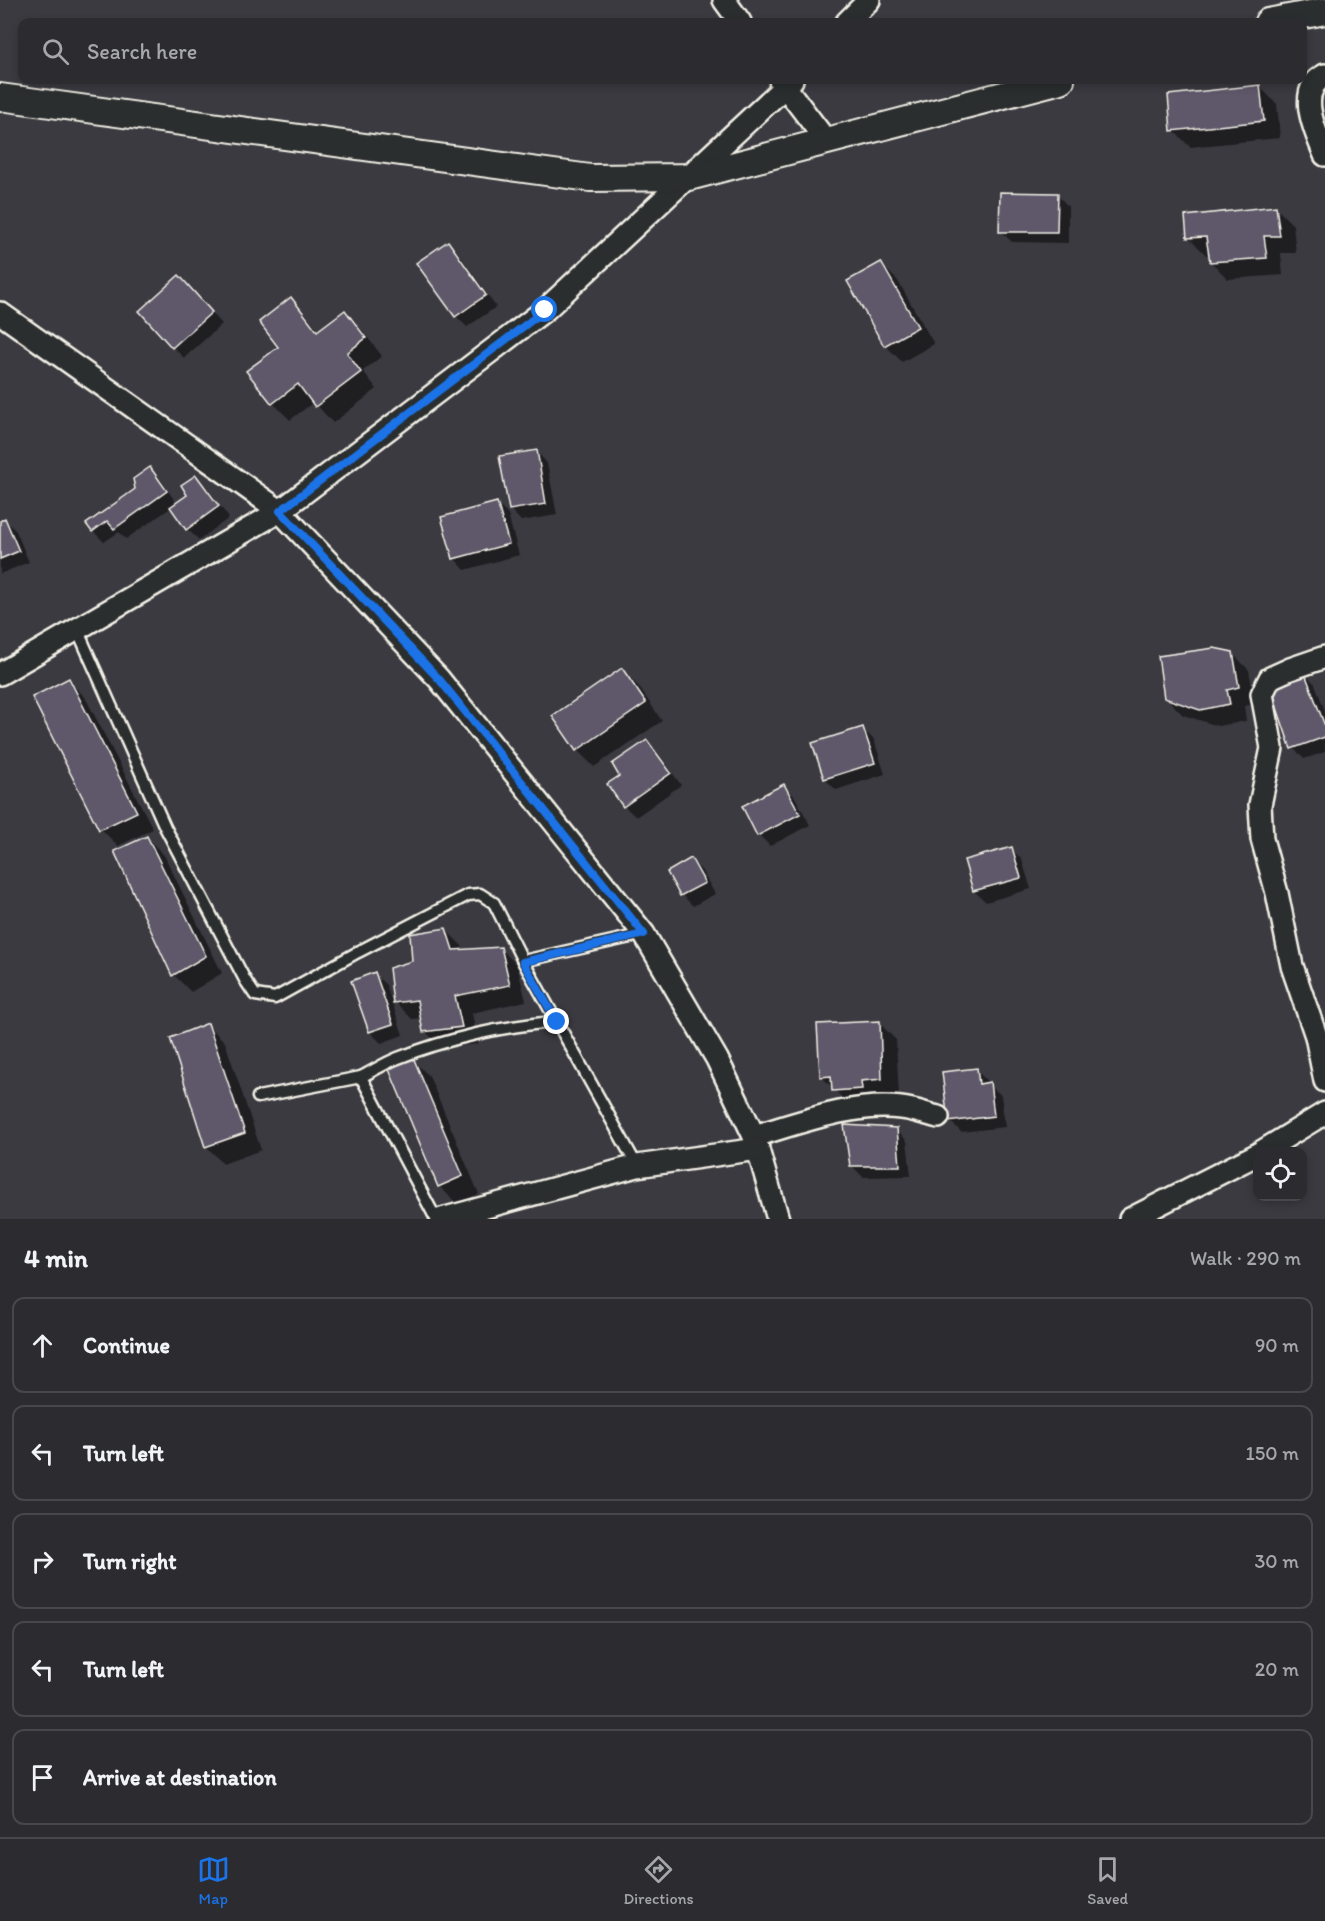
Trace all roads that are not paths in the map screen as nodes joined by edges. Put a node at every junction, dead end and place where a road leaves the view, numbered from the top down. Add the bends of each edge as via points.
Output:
1 (724, 0) edge
2 (869, 0) edge
3 (1325, 11) edge
4 (737, 18) edge
5 (851, 18) edge
6 (1289, 18) edge
7 (1325, 75) edge
8 (784, 84) edge
9 (787, 84) edge
10 (1046, 84) edge
11 (0, 97) edge
12 (827, 142) junction
13 (1325, 155) edge
14 (689, 177) junction
15 (0, 313) edge
16 (280, 511) junction
17 (77, 629) junction
18 (1325, 657) edge
19 (0, 674) edge
20 (644, 934) junction
21 (523, 962) junction
22 (557, 1022) junction
23 (361, 1077) junction
24 (1325, 1081) edge
25 (258, 1097) dead end
26 (1325, 1113) edge
27 (938, 1117) dead end
28 (756, 1142) junction
29 (1269, 1147) edge
30 (1253, 1156) edge
31 (637, 1166) junction
32 (436, 1219) edge
33 (442, 1219) edge
34 (778, 1219) edge
35 (1130, 1219) edge

1 - 4 street
2 - 5 street
3 - 6 street
7 - 13 street via 1311,89 1310,114
8 - 14 street
9 - 12 street
10 - 12 street
11 - 14 street via 590,178
12 - 14 street
14 - 16 street via 545,310
15 - 16 street
16 - 17 street
16 - 20 street via 439,679
17 - 19 street
17 - 21 lane via 165,827 255,994 275,998 468,895 480,894 494,903
18 - 24 street via 1270,678 1262,694 1272,748 1260,805 1262,839
20 - 21 lane
20 - 28 street via 717,1059
21 - 22 lane
22 - 23 lane via 527,1023 451,1041 397,1058
22 - 31 lane
23 - 25 lane
23 - 32 lane
26 - 29 street
27 - 28 street via 902,1108 862,1108 807,1120
28 - 31 street
28 - 34 street
30 - 35 street
31 - 33 street

